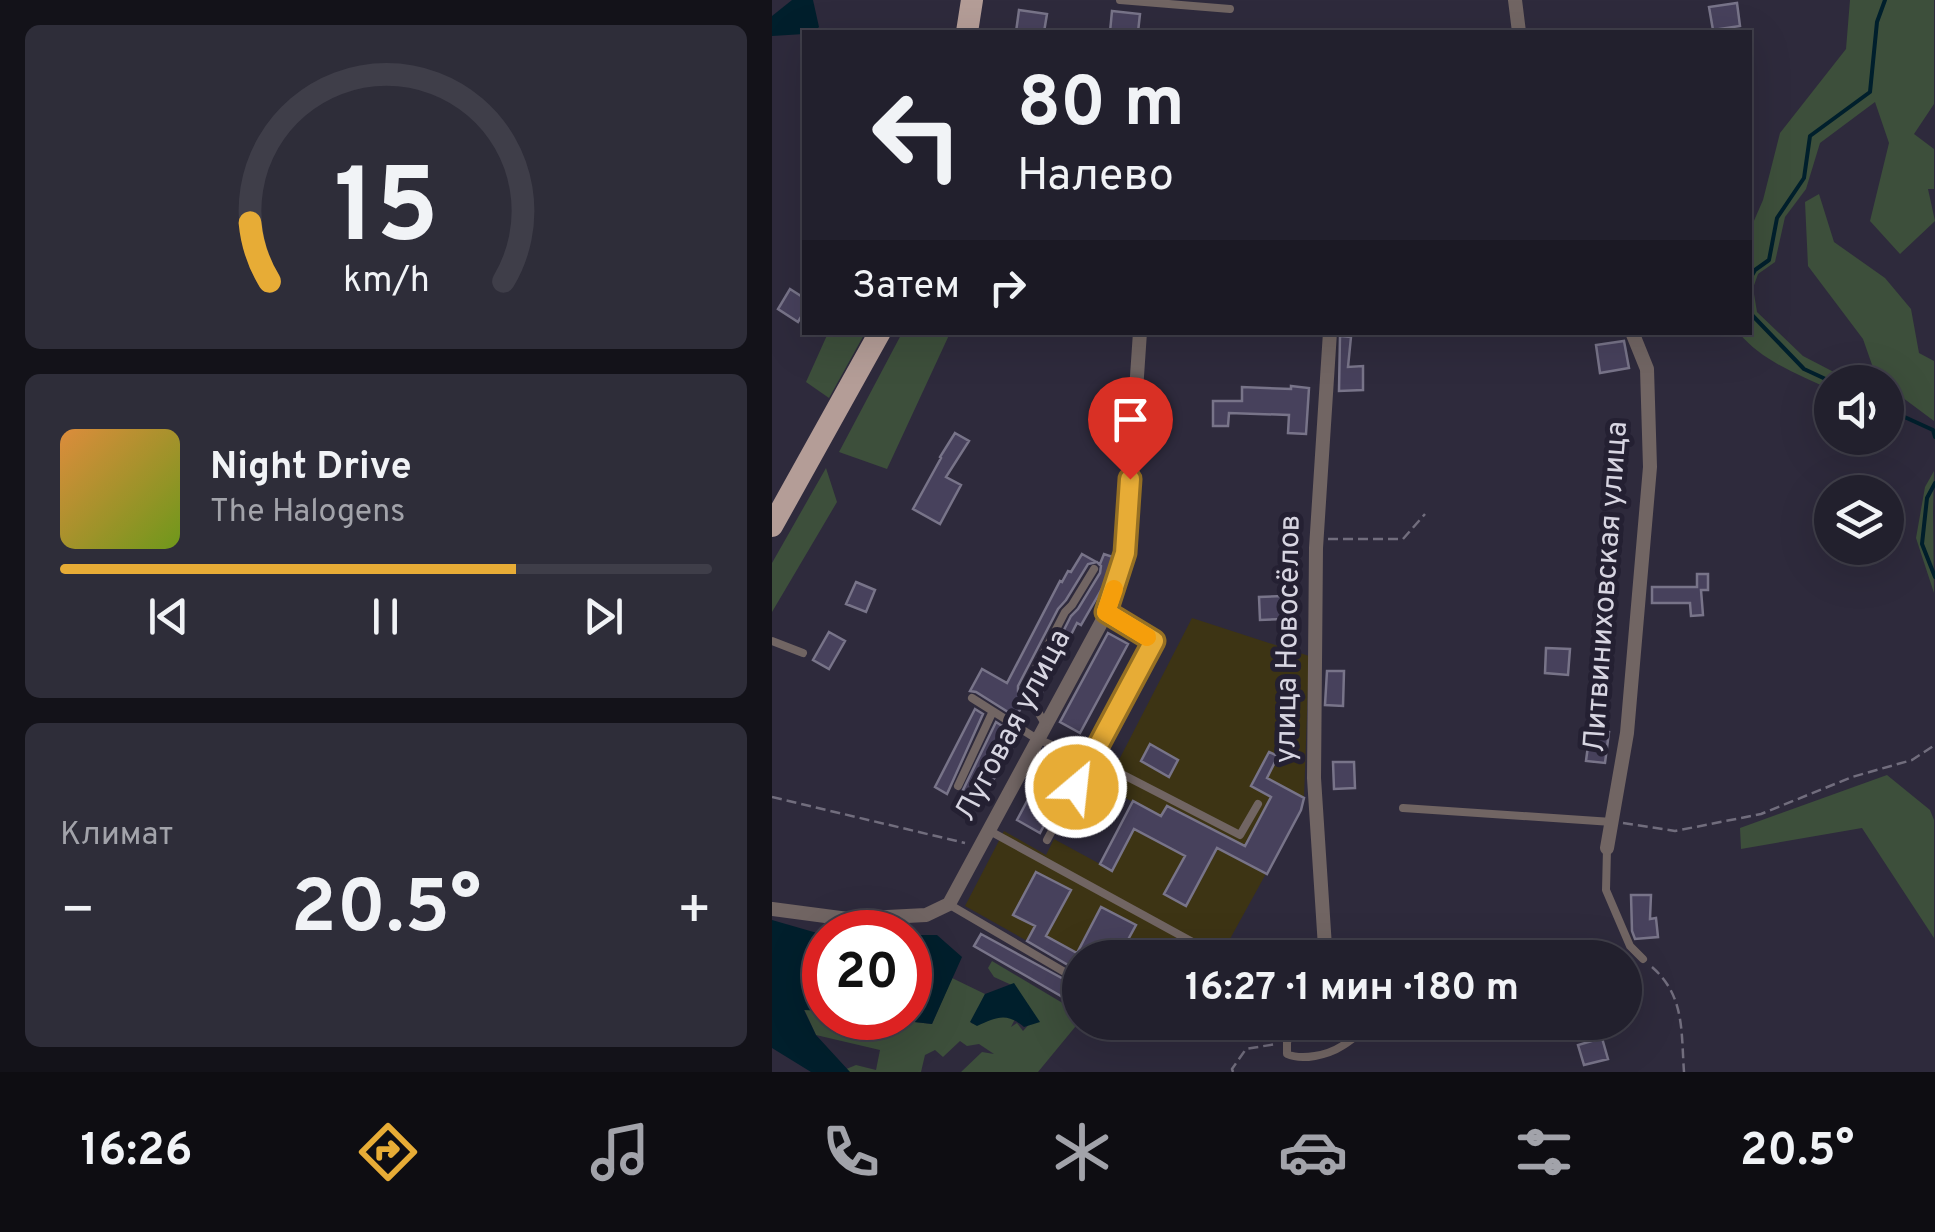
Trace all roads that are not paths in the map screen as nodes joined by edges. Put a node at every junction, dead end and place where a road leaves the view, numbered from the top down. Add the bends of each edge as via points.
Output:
1 (1120, 0) edge
2 (1515, 0) edge
3 (1230, 9) dead end
4 (1518, 30) edge
5 (878, 335) edge
6 (1140, 335) edge
7 (1330, 335) edge
8 (1633, 335) edge
9 (772, 526) edge
10 (1094, 570) dead end
11 (1106, 612) junction
12 (772, 641) edge
13 (803, 653) dead end
14 (972, 698) dead end
15 (992, 711) junction
16 (1045, 724) junction
17 (1037, 739) junction
18 (1090, 760) junction
19 (958, 786) dead end
20 (1258, 804) dead end
21 (1403, 808) dead end
22 (1612, 822) junction
23 (988, 830) junction
24 (1047, 840) dead end
25 (1608, 848) joint
26 (949, 904) junction
27 (772, 909) edge
28 (1189, 940) edge
29 (1323, 940) edge
30 (1643, 959) road end
31 (1062, 970) edge
32 (1288, 1040) edge
33 (1350, 1040) edge

1 - 3 lane
2 - 4 street
5 - 9 main road
6 - 11 street, Луговая улица via 1125,553
7 - 29 street, улица Новосёлов via 1316,538 1314,778
8 - 22 street, Литвиниховская улица via 1647,369 1650,468 1627,733
10 - 16 lane via 1025,690
11 - 16 street, Луговая улица
11 - 18 lane via 1154,641
12 - 13 lane
14 - 15 lane
15 - 17 lane
15 - 19 lane
16 - 17 street, Луговая улица
17 - 18 lane
17 - 23 street, Луговая улица
18 - 20 lane via 1240,836
18 - 24 lane
21 - 22 lane
22 - 25 street, Литвиниховская улица
23 - 26 street, Луговая улица
23 - 28 lane
25 - 30 lane via 1606,890 1630,946
26 - 27 street via 926,915 848,919
26 - 31 lane
32 - 33 lane via 1287,1054 1298,1059

